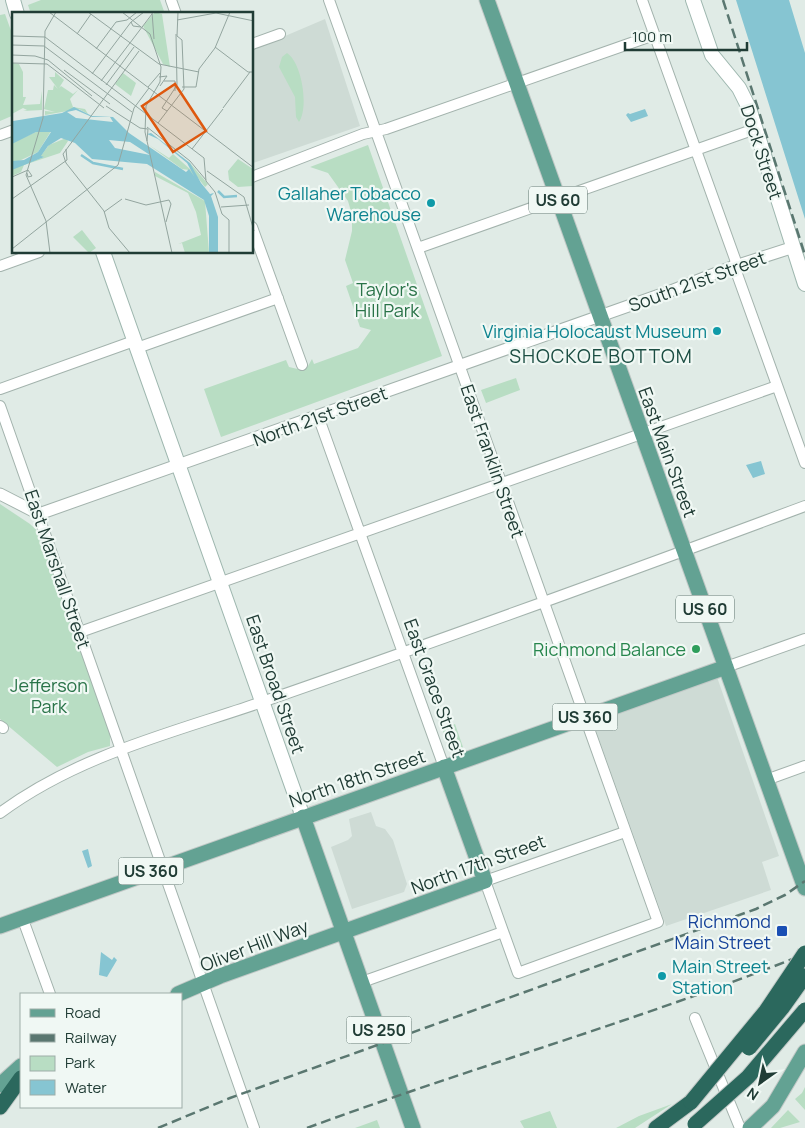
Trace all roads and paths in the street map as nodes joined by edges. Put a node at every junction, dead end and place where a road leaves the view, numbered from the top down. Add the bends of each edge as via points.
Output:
1 (11, 0) edge
2 (171, 0) edge
3 (329, 0) edge
4 (486, 0) edge
5 (642, 0) edge
6 (693, 0) edge
7 (0, 4) edge
8 (17, 12) edge
9 (175, 12) edge
10 (280, 34) dead end
11 (654, 35) junction
12 (254, 43) edge
13 (516, 83) junction
14 (755, 129) junction
15 (12, 131) edge
16 (376, 131) junction
17 (0, 135) edge
18 (696, 150) junction
19 (254, 177) edge
20 (557, 199) junction
21 (254, 232) edge
22 (794, 247) junction
23 (418, 248) junction
24 (33, 254) edge
25 (104, 254) edge
26 (0, 266) edge
27 (736, 266) junction
28 (805, 284) edge
29 (278, 298) junction
30 (600, 316) junction
31 (135, 345) junction
32 (302, 365) dead end
33 (460, 366) junction
34 (777, 386) junction
35 (0, 389) edge
36 (0, 406) edge
37 (318, 416) junction
38 (642, 434) junction
39 (805, 462) edge
40 (178, 467) junction
41 (500, 483) junction
42 (0, 494) edge
43 (805, 506) edge
44 (39, 514) junction
45 (360, 533) junction
46 (684, 551) junction
47 (220, 583) junction
48 (542, 601) junction
49 (80, 632) junction
50 (805, 640) edge
51 (402, 652) junction
52 (726, 667) junction
53 (262, 702) junction
54 (583, 718) junction
55 (121, 748) junction
56 (805, 766) edge
57 (444, 767) junction
58 (766, 780) junction
59 (0, 813) edge
60 (303, 817) junction
61 (625, 832) junction
62 (163, 867) junction
63 (485, 881) junction
64 (805, 888) edge
65 (22, 917) junction
66 (0, 926) edge
67 (344, 932) junction
68 (503, 932) junction
69 (805, 954) edge
70 (518, 972) joint
71 (805, 976) edge
72 (362, 982) junction
73 (204, 984) junction
74 (50, 993) edge
75 (181, 993) edge
76 (805, 1010) edge
77 (694, 1018) dead end
78 (805, 1052) edge
79 (20, 1067) edge
80 (7, 1079) edge
81 (687, 1105) junction
82 (0, 1107) edge
83 (693, 1126) edge
84 (254, 1128) edge
85 (413, 1128) edge
86 (656, 1128) edge
87 (740, 1128) edge
88 (750, 1128) edge

1 - 7 main road
1 - 8 main road
2 - 9 street
3 - 16 street, East Franklin Street
4 - 13 main road, East Main Street / US 60
5 - 11 street
6 - 14 main road, Dock Street via 710,50 743,94
10 - 12 street
11 - 13 street
11 - 18 street
13 - 16 street
13 - 20 main road, East Main Street / US 60
14 - 18 street
14 - 22 main road, Dock Street
15 - 17 street
16 - 19 street
16 - 23 street, East Franklin Street
18 - 20 street
18 - 27 street
20 - 23 street
20 - 30 main road, East Main Street / US 60
21 - 29 street
22 - 27 street, South 21st Street
22 - 28 main road, Dock Street
23 - 33 street, East Franklin Street
24 - 26 street
25 - 31 main road, East Broad Street / US 250
27 - 30 street, South 21st Street
27 - 34 street
29 - 31 street
29 - 32 street
30 - 33 street, North 21st Street
30 - 38 main road, East Main Street / US 60
31 - 35 street
31 - 40 main road, East Broad Street / US 250
33 - 37 street, North 21st Street
33 - 41 street, East Franklin Street
34 - 38 street
34 - 39 street
36 - 44 street, East Marshall Street
37 - 40 street, North 21st Street
37 - 45 street, East Grace Street
38 - 41 street
38 - 46 main road, East Main Street / US 60
40 - 44 street, North 21st Street
40 - 47 main road, East Broad Street / US 250
41 - 45 street
41 - 48 street, East Franklin Street
42 - 44 street
43 - 46 street
44 - 49 street, East Marshall Street
45 - 47 street
45 - 51 street, East Grace Street
46 - 48 street
46 - 52 main road, East Main Street / US 60
47 - 49 street
47 - 53 main road, East Broad Street / US 250
48 - 51 street
48 - 54 street, East Franklin Street
49 - 55 street, East Marshall Street
50 - 52 street
51 - 53 street
51 - 57 street, East Grace Street
52 - 54 main road, North 18th Street / US 360
52 - 58 main road, East Main Street / US 60
53 - 55 street
53 - 60 main road, East Broad Street / US 250
54 - 57 main road, North 18th Street / US 360
54 - 61 street, East Franklin Street
55 - 59 street via 62,773
55 - 62 street, East Marshall Street
56 - 58 street
57 - 60 main road, North 18th Street / US 360
57 - 63 main road, East Grace Street
58 - 64 main road, East Main Street / US 60
60 - 62 main road, North 18th Street / US 360
60 - 67 main road, East Broad Street / US 250
61 - 63 street, North 17th Street
61 - 70 street, East Franklin Street via 658,922
62 - 65 main road, North 18th Street / US 360
62 - 73 street, East Marshall Street
63 - 67 main road, North 17th Street
63 - 68 street, East Grace Street
65 - 66 main road, North 18th Street / US 360
65 - 74 street
67 - 72 main road, East Broad Street / US 250
67 - 73 main road, Oliver Hill Way
68 - 70 street, East Grace Street
68 - 72 street
69 - 81 highway, bridge via 766,1011
71 - 81 highway, bridge via 744,1052
72 - 85 main road, East Broad Street / US 250
73 - 75 main road, Oliver Hill Way
73 - 84 street, East Marshall Street
76 - 83 highway, bridge via 748,1077
77 - 87 street
78 - 88 main road via 773,1106
79 - 80 main road
80 - 82 highway
81 - 86 highway

